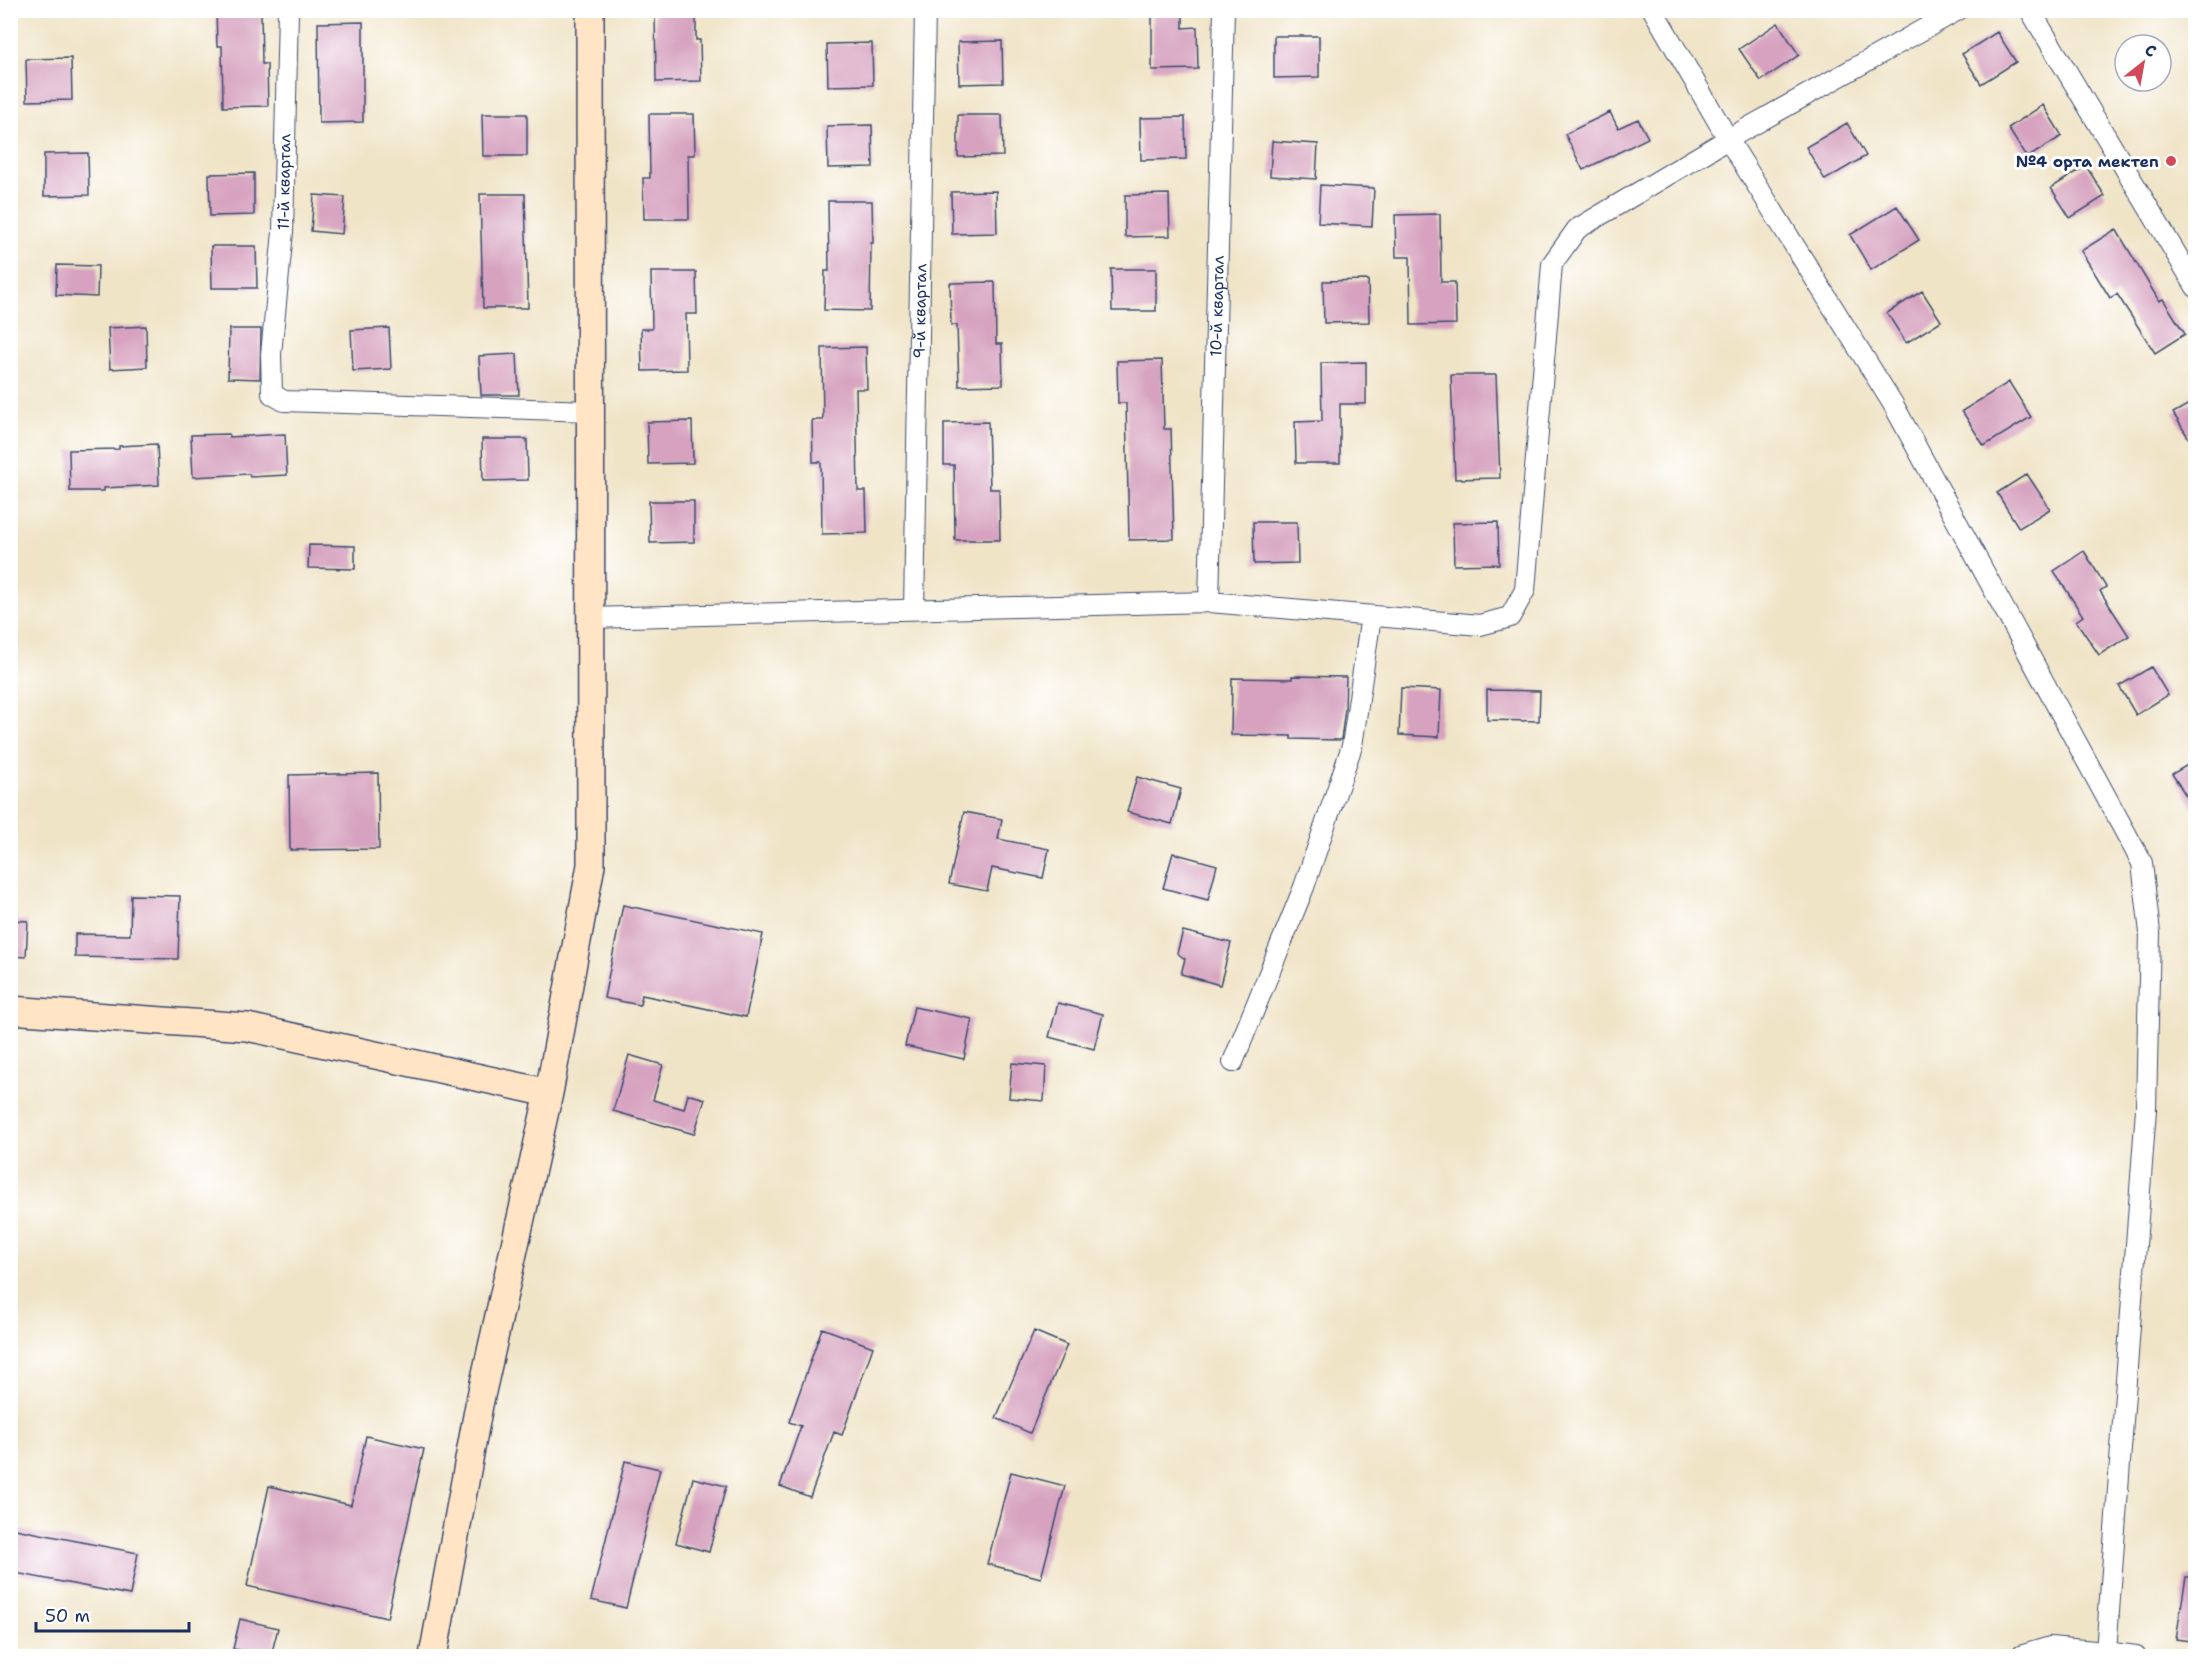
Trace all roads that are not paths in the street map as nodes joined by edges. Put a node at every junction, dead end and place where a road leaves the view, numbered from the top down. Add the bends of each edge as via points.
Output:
1 (288, 10) edge
2 (590, 10) edge
3 (925, 10) edge
4 (1224, 10) edge
5 (1653, 10) edge
6 (1958, 10) edge
7 (2030, 10) edge
8 (1728, 140) junction
9 (2196, 287) edge
10 (590, 411) junction
11 (1209, 602) junction
12 (914, 609) junction
13 (1371, 616) junction
14 (590, 618) junction
15 (10, 1010) edge
16 (1233, 1062) dead end
17 (549, 1093) junction
18 (2106, 1652) junction
19 (433, 1656) edge
20 (2020, 1656) edge
21 (2136, 1656) edge

1 - 10 street, 11-й квартал via 283,232 271,354 272,394 284,401
2 - 10 street
3 - 12 street, 9-й квартал
4 - 11 street, 10-й квартал
5 - 8 street
6 - 8 street
7 - 9 street
8 - 13 street via 1577,229 1552,264 1525,590 1510,617 1480,626
8 - 18 street via 1893,404 2142,863 2150,933 2146,1109
10 - 14 street
11 - 12 street
11 - 13 street
12 - 14 street
13 - 16 street via 1352,746 1304,887
14 - 17 street via 591,865
15 - 17 street via 247,1027
17 - 19 street via 479,1405
18 - 20 street via 2050,1647
18 - 21 street

